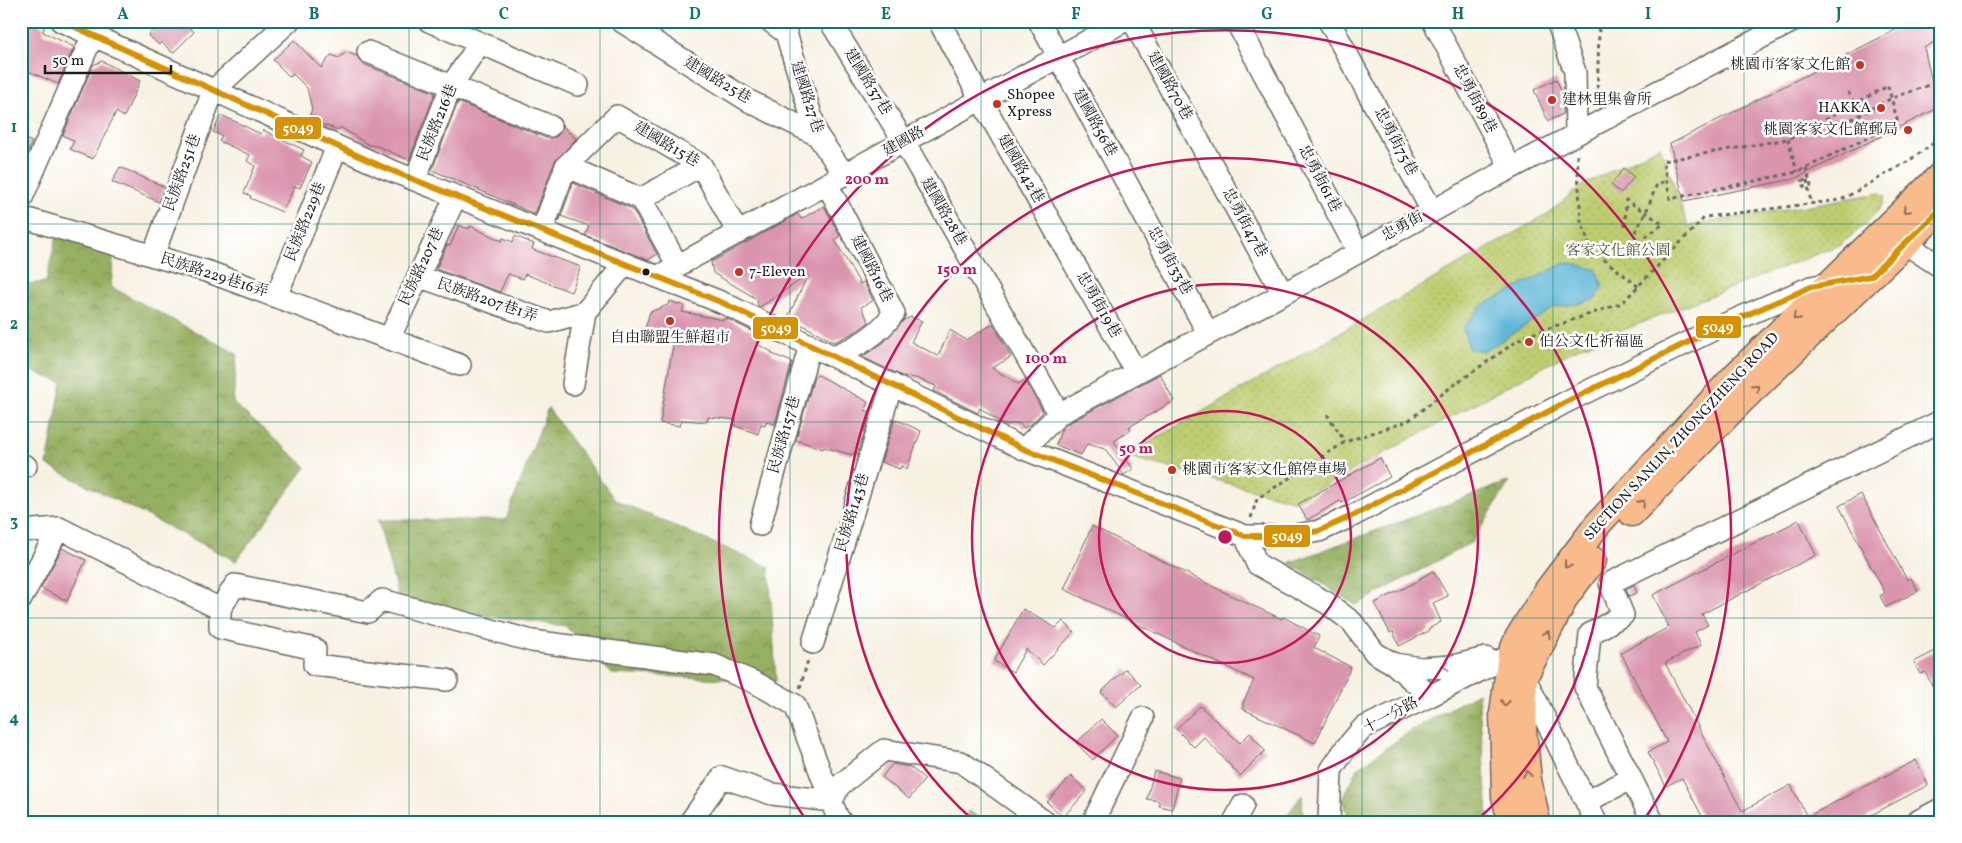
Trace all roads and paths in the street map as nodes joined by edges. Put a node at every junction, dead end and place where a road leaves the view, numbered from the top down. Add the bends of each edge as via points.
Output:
1 (61, 21) edge
2 (289, 21) edge
3 (429, 21) edge
4 (620, 21) edge
5 (770, 21) edge
6 (830, 21) edge
7 (939, 21) edge
8 (1039, 21) edge
9 (1124, 21) edge
10 (1133, 21) edge
11 (1236, 21) edge
12 (1329, 21) edge
13 (1557, 21) edge
14 (1595, 21) edge
15 (1793, 21) edge
16 (1435, 26) edge
17 (92, 37) junction
18 (480, 43) junction
19 (368, 52) dead end
20 (1058, 57) junction
21 (1932, 84) dead end
22 (578, 85) dead end
23 (451, 86) junction
24 (213, 91) junction
25 (1848, 92) dead end
26 (1892, 98) junction
27 (981, 100) junction
28 (1855, 104) junction
29 (1597, 124) junction
30 (550, 126) dead end
31 (1837, 127) dead end
32 (1576, 134) junction
33 (817, 135) junction
34 (1941, 138) edge
35 (1788, 139) junction
36 (904, 142) junction
37 (337, 147) junction
38 (1205, 152) joint
39 (701, 165) junction
40 (566, 166) junction
41 (1511, 168) junction
42 (1806, 168) junction
43 (1797, 172) junction
44 (1941, 175) edge
45 (835, 179) junction
46 (415, 180) junction
47 (1667, 181) junction
48 (1130, 189) joint
49 (456, 196) junction
50 (641, 199) junction
51 (21, 200) edge
52 (1811, 203) junction
53 (1941, 209) edge
54 (1432, 212) junction
55 (1646, 212) junction
56 (21, 217) edge
57 (1625, 226) dead end
58 (542, 231) junction
59 (1635, 232) dead end
60 (738, 233) junction
61 (1897, 236) junction
62 (1060, 238) joint
63 (1644, 238) dead end
64 (1358, 252) junction
65 (153, 256) junction
66 (625, 264) junction
67 (678, 266) junction
68 (1941, 267) edge
69 (418, 276) junction
70 (1871, 276) junction
71 (657, 277) junction
72 (1831, 283) junction
73 (1638, 287) junction
74 (1283, 294) junction
75 (276, 297) junction
76 (585, 312) junction
77 (1208, 333) junction
78 (389, 339) junction
79 (810, 345) junction
80 (833, 356) junction
81 (460, 365) dead end
82 (1136, 372) junction
83 (573, 384) dead end
84 (892, 384) junction
85 (1058, 414) junction
86 (1327, 414) dead end
87 (1941, 420) edge
88 (1346, 442) junction
89 (1024, 449) junction
90 (760, 525) dead end
91 (59, 528) junction
92 (21, 531) edge
93 (1245, 536) junction
94 (22, 594) edge
95 (220, 609) junction
96 (813, 643) joint
97 (1511, 655) junction
98 (1394, 664) junction
99 (1524, 677) junction
100 (447, 680) dead end
101 (1430, 696) junction
102 (796, 705) junction
103 (1142, 718) dead end
104 (1331, 770) junction
105 (1630, 779) junction
106 (832, 801) junction
107 (1586, 802) junction
108 (1941, 810) edge
109 (690, 822) edge
110 (841, 822) edge
111 (1044, 822) edge
112 (1093, 822) edge
113 (1316, 822) edge
114 (1329, 822) edge
115 (1511, 822) edge
116 (1537, 822) edge
117 (1596, 822) edge
118 (1653, 822) edge
119 (1916, 822) edge

1 - 17 street
2 - 24 street
3 - 18 street
4 - 33 street, 建國路25巷 via 749,101
5 - 33 street, 建國路27巷 via 786,33
6 - 36 street, 建國路37巷
7 - 27 street, 建國路42巷
8 - 20 street, 建國路56巷
9 - 20 street, 建國路
10 - 38 street, 建國路70巷
11 - 64 street, 忠勇街61巷
12 - 54 street, 忠勇街75巷
13 - 32 street via 1575,72
14 - 29 path via 1599,31
15 - 29 street, 忠勇街
16 - 41 street, 忠勇街89巷
17 - 24 street
17 - 51 street
18 - 22 street
18 - 23 street, 民族路216巷
19 - 23 street
20 - 27 street, 建國路
20 - 48 street, 建國路56巷
21 - 26 path
23 - 30 street
23 - 46 street, 民族路216巷
24 - 37 street
24 - 65 street, 民族路251巷
25 - 28 path
26 - 28 path via 1888,86
26 - 31 path
26 - 42 path via 1898,123
27 - 36 street, 建國路
27 - 62 street, 建國路42巷
28 - 35 path
29 - 32 street, 忠勇街
32 - 41 street, 忠勇街
32 - 73 path via 1581,222 1592,250
33 - 45 street, 建國路27巷
34 - 52 path via 1841,200
35 - 43 path
35 - 47 path via 1663,161
36 - 45 street, 建國路
36 - 85 street, 建國路28巷
37 - 46 street
37 - 75 street, 民族路229巷
38 - 74 street, 忠勇街47巷
39 - 40 street, 建國路15巷 via 617,116
39 - 50 street
39 - 60 street, 建國路15巷
40 - 50 street
40 - 58 street
41 - 54 street, 忠勇街
42 - 43 path
42 - 52 path, bridge via 1811,186 1804,187 1802,181 1807,180
43 - 47 path via 1670,199
44 -> 61 main road, SECTION SANLIN, ZHONGZHENG ROAD
45 - 60 street, 建國路
45 - 80 street, 建國路16巷 via 894,313 883,328
46 - 49 street
47 - 55 path via 1657,184
48 - 77 street, 忠勇街33巷
49 - 58 street
49 - 69 street, 民族路207巷
50 - 67 street
52 - 73 path via 1705,217
53 - 61 main road, SECTION SANLIN, ZHONGZHENG ROAD
54 - 64 street, 忠勇街
55 - 57 path via 1626,200
55 - 59 path
55 - 63 path via 1663,224
56 - 65 street, 民族路229巷16弄
58 - 66 street
60 - 67 street, 建國路
61 - 68 street
61 - 70 main road, SECTION SANLIN, ZHONGZHENG ROAD
61 - 72 main road, SECTION SANLIN, ZHONGZHENG ROAD
62 - 82 street, 忠勇街19巷
64 - 74 street, 忠勇街
65 - 75 street, 民族路229巷16弄
66 - 71 street
66 - 76 street
67 - 71 street, 建國路
69 - 76 street, 民族路207巷1弄 via 549,322
69 - 78 street, 民族路207巷
70 - 72 street
99 -> 70 main road, SECTION SANLIN, ZHONGZHENG ROAD via 1566,596 1612,534 1744,398
71 - 79 street via 723,303
72 - 93 street via 1811,288 1721,326 1568,401 1318,531 1289,536
72 -> 97 main road, SECTION SANLIN, ZHONGZHENG ROAD via 1735,376 1598,524 1547,591
73 - 88 path via 1622,303 1523,337 1408,421
74 - 77 street, 忠勇街
75 - 78 street, 民族路229巷16弄
76 - 83 street
77 - 82 street, 忠勇街
78 - 81 street, 民族路229巷16弄
79 - 80 street
79 - 90 street, 民族路157巷
80 - 84 street
82 - 85 street, 忠勇街
84 - 89 street
84 - 96 street, 民族路143巷
85 - 89 street, 忠勇街
86 - 88 path
87 - 105 street via 1610,583 1623,615 1590,634 1585,687
88 - 93 path via 1258,500
89 - 93 street
91 - 92 street
91 - 94 street
91 - 95 street
93 - 98 street via 1257,564 1327,603 1352,622 1375,653
95 - 100 street via 220,628 315,649 314,665
95 - 102 street via 235,585 368,612 382,600 532,640 714,665
96 - 102 path
97 -> 98 street via 1453,666 1421,668
97 - 99 street
97 - 101 street, 十一分路
97 -> 115 main road, SECTION SANLIN, ZHONGZHENG ROAD via 1503,713 1505,796
98 - 101 street
99 - 107 street
116 -> 99 main road via 1528,780 1523,730
101 - 104 street, 十一分路 via 1364,728
102 - 106 street
103 - 112 street
104 - 113 street, 十一分路 via 1320,792
104 - 114 street
105 - 107 street
105 - 118 street
106 - 109 street via 772,794 722,777
106 - 110 street
106 - 111 street via 839,786 884,750 961,762
107 - 117 street
108 - 119 street

